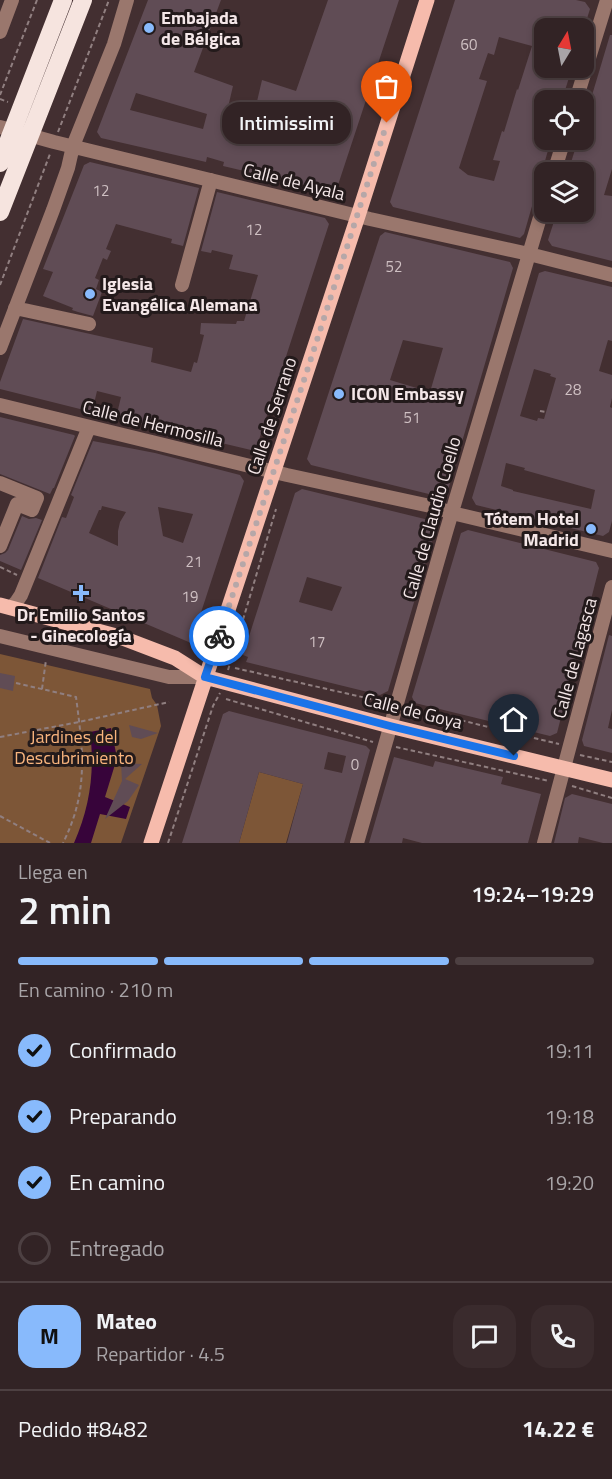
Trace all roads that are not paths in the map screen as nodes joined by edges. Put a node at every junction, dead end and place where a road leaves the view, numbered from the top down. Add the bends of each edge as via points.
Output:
1 (12, 0) edge
2 (63, 0) edge
3 (83, 0) edge
4 (127, 0) edge
5 (135, 0) edge
6 (427, 0) edge
7 (607, 0) edge
8 (0, 32) edge
9 (114, 44) junction
10 (579, 90) edge
11 (14, 131) edge
12 (73, 146) junction
13 (0, 163) edge
14 (211, 180) junction
15 (0, 212) edge
16 (358, 216) junction
17 (539, 222) edge
18 (529, 254) junction
19 (612, 275) edge
20 (182, 285) dead end
21 (15, 308) junction
22 (89, 324) dead end
23 (0, 348) edge
24 (0, 405) edge
25 (89, 427) junction
26 (274, 471) junction
27 (0, 483) edge
28 (452, 513) junction
29 (0, 546) edge
30 (612, 551) edge
31 (612, 587) edge
32 (5, 606) edge
33 (0, 636) edge
34 (205, 677) junction
35 (390, 726) junction
36 (562, 776) junction
37 (612, 780) edge
38 (151, 843) edge
39 (357, 843) edge
40 (544, 843) edge

1 - 8 street
2 - 11 highway
3 - 11 highway
4 - 9 street
5 - 9 street
6 - 16 main road, Calle de Serrano
7 - 10 street
9 - 12 street
11 - 12 street, Calle de Ayala
11 - 13 highway
11 - 15 highway
12 - 14 street, Calle de Ayala
12 - 21 street
14 - 16 street, Calle de Ayala
14 - 20 street
16 - 18 street, Calle de Ayala
16 - 26 main road, Calle de Serrano
17 - 18 street, Calle de Claudio Coello
18 - 19 street, Calle de Ayala
18 - 28 street, Calle de Claudio Coello
21 - 22 street
21 - 23 street
24 - 25 street, Calle de Hermosilla
25 - 26 street, Calle de Hermosilla
25 - 32 street via 17,601
26 - 28 street, Calle de Hermosilla
26 - 34 main road, Calle de Serrano
27 - 29 street via 37,498 32,510 17,504
28 - 30 street, Calle de Hermosilla
28 - 35 street, Calle de Claudio Coello
31 - 36 street, Calle de Lagasca
32 - 34 main road, Calle de Goya via 120,637 175,658
33 - 34 street, Calle de Goya via 169,677
34 - 35 main road, Calle de Goya
34 - 38 main road, Calle de Serrano
35 - 36 main road, Calle de Goya
35 - 39 street, Calle de Claudio Coello
36 - 37 main road, Calle de Goya
36 - 40 street, Calle de Lagasca

